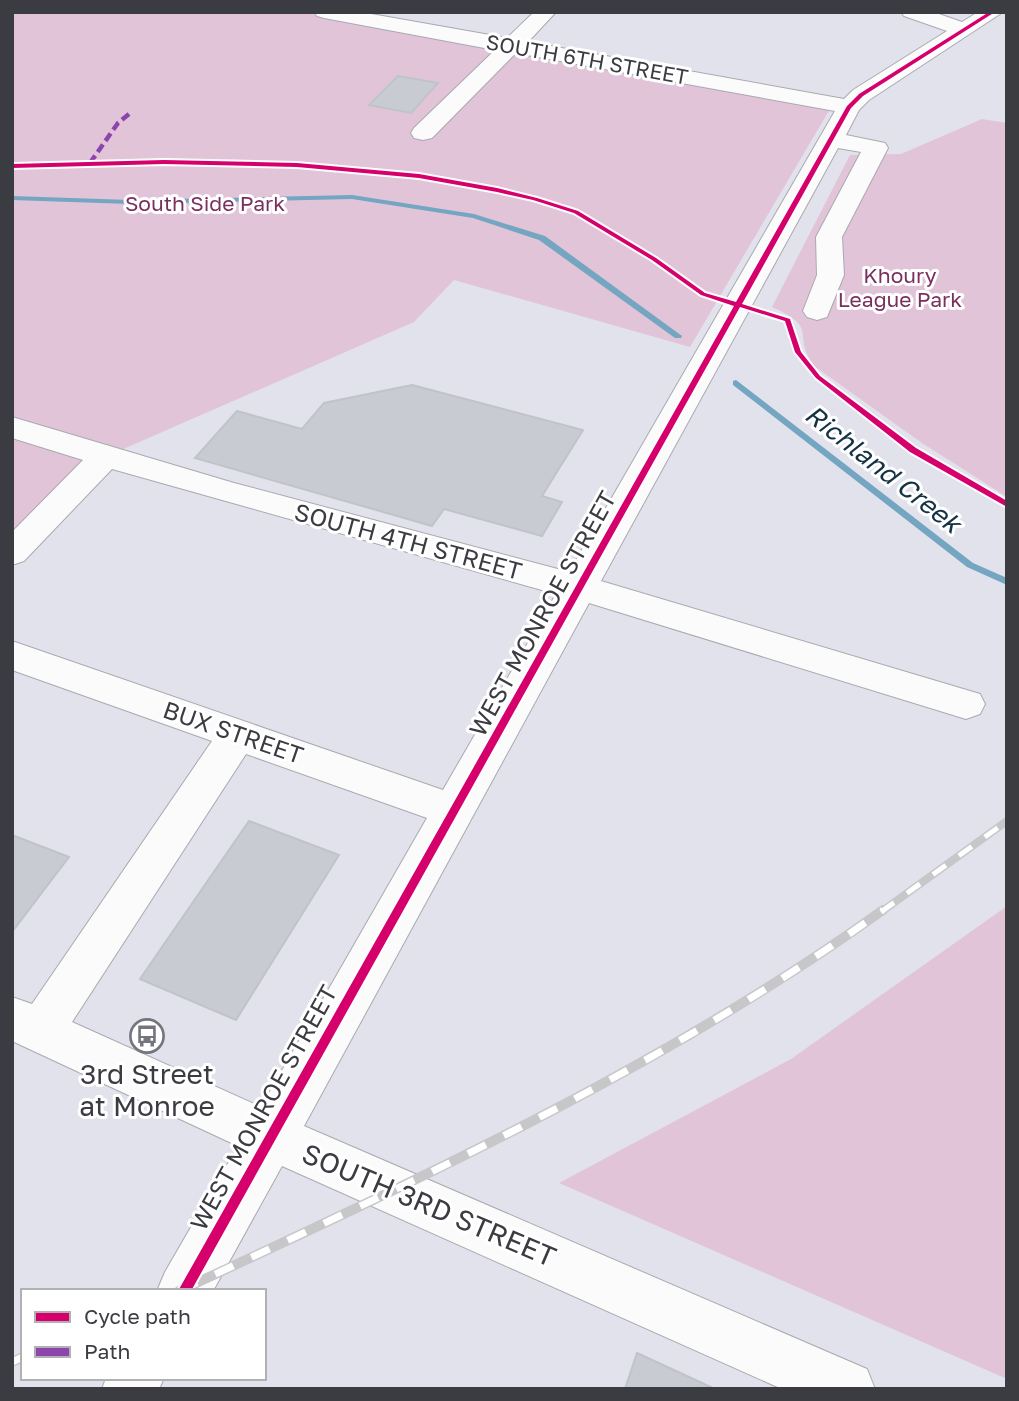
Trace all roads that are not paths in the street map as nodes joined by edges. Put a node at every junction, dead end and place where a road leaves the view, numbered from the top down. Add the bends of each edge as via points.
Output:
1 (324, 12) edge
2 (546, 12) edge
3 (911, 12) edge
4 (365, 16) edge
5 (982, 26) edge
6 (512, 47) junction
7 (849, 107) junction
8 (423, 133) dead end
9 (831, 139) junction
10 (790, 214) junction
11 (835, 223) junction
12 (817, 311) dead end
13 (12, 427) edge
14 (105, 457) junction
15 (12, 553) edge
16 (580, 587) junction
17 (12, 655) edge
18 (966, 704) dead end
19 (237, 734) junction
20 (454, 811) junction
21 (27, 1024) edge
22 (270, 1136) junction
23 (185, 1289) edge
24 (847, 1389) edge

1 - 4 street, SOUTH 6TH STREET
2 - 6 street
3 - 5 street
4 - 6 street, SOUTH 6TH STREET
5 - 7 street, WEST MONROE STREET via 861,95
6 - 7 street, SOUTH 6TH STREET
6 - 8 street
7 - 9 street, WEST MONROE STREET
9 - 10 street, WEST MONROE STREET
9 - 11 street via 876,148
10 - 11 street
10 - 16 street, WEST MONROE STREET
11 - 12 street via 830,237 833,272
13 - 14 street, SOUTH 4TH STREET
14 - 15 street
14 - 16 street, SOUTH 4TH STREET
16 - 18 street, SOUTH 4TH STREET
16 - 20 street, WEST MONROE STREET
17 - 19 street, BUX STREET
19 - 20 street, BUX STREET
19 - 21 street
20 - 22 street, WEST MONROE STREET
21 - 22 street, SOUTH 3RD STREET
22 - 23 street, WEST MONROE STREET
22 - 24 street, SOUTH 3RD STREET

